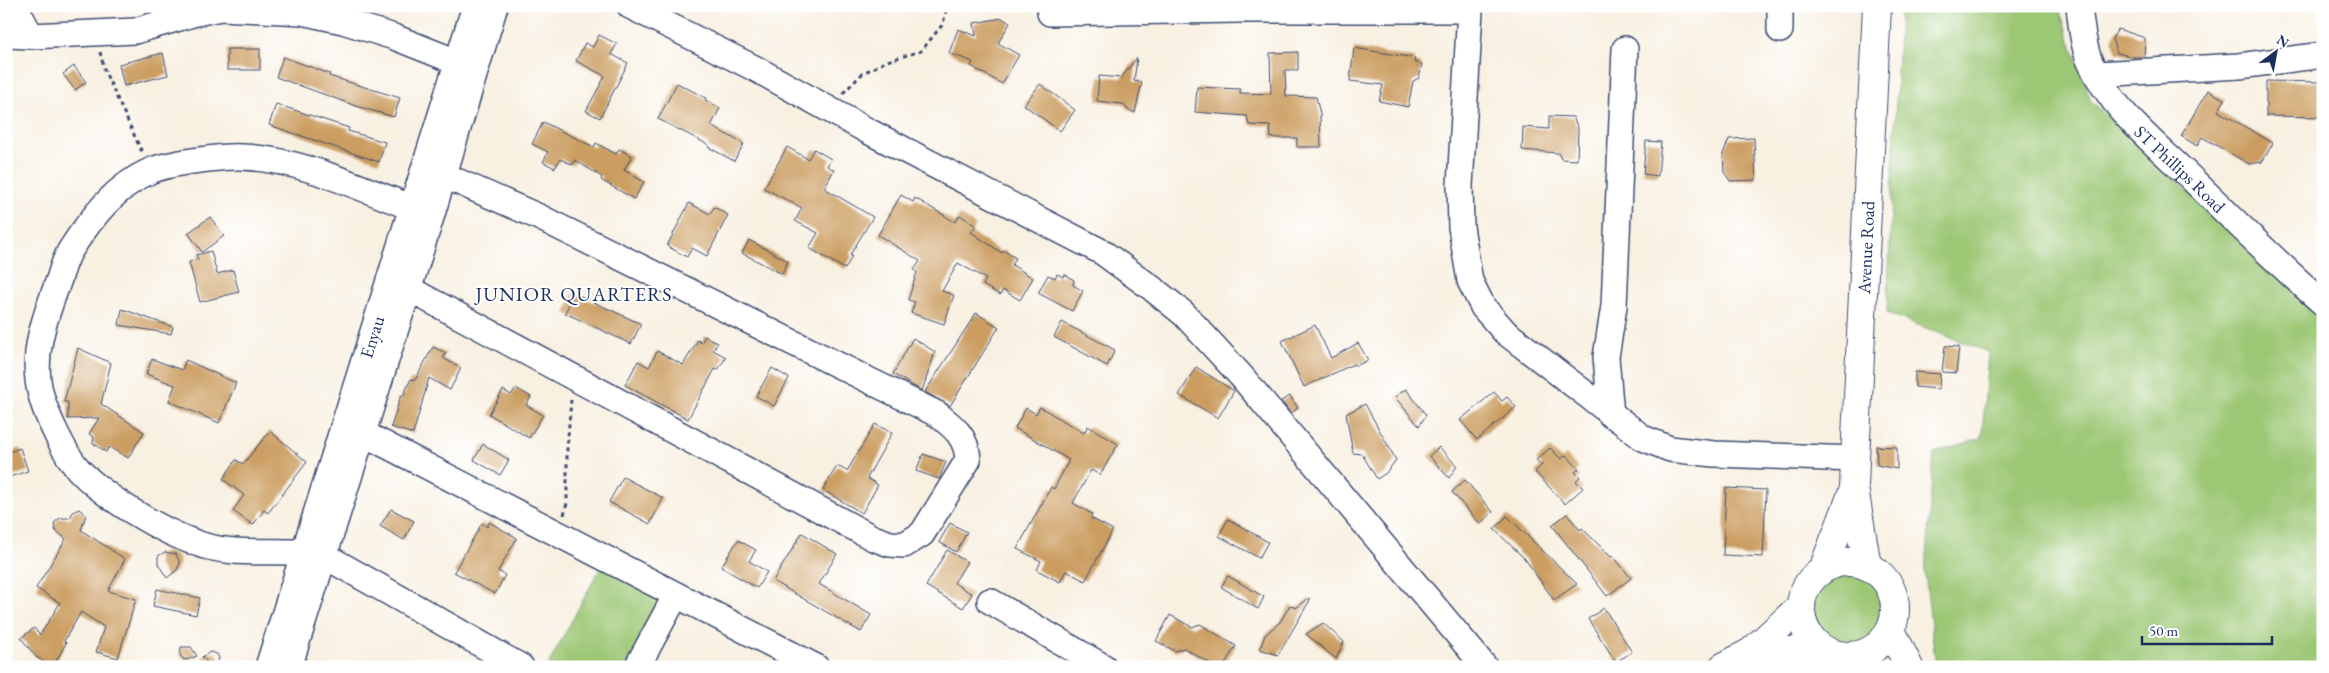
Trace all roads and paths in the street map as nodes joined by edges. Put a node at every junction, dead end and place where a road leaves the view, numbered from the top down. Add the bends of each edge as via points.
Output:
1 (15, 6) edge
2 (476, 6) edge
3 (495, 6) edge
4 (630, 6) edge
5 (947, 6) edge
6 (1877, 6) edge
7 (2079, 6) edge
8 (1470, 8) edge
9 (1050, 13) dead end
10 (95, 32) junction
11 (6, 35) edge
12 (31, 36) junction
13 (1625, 49) dead end
14 (2323, 55) edge
15 (457, 62) junction
16 (2097, 74) junction
17 (811, 100) junction
18 (151, 170) junction
19 (434, 172) junction
20 (413, 208) junction
21 (398, 285) junction
22 (2323, 303) edge
23 (573, 379) junction
24 (1611, 415) junction
25 (354, 428) junction
26 (1855, 459) junction
27 (1854, 488) junction
28 (559, 534) junction
29 (315, 554) junction
30 (1867, 566) junction
31 (1823, 568) junction
32 (676, 594) junction
33 (990, 601) dead end
34 (1800, 607) junction
35 (1890, 630) junction
36 (1823, 650) junction
37 (1751, 652) junction
38 (1874, 660) edge
39 (268, 667) edge
40 (289, 667) edge
41 (521, 667) edge
42 (637, 667) edge
43 (816, 667) edge
44 (1104, 667) edge
45 (1485, 667) edge
46 (1723, 667) edge
47 (1909, 667) edge

1 - 12 street
2 - 15 street, Enyau
3 - 19 street, Enyau
4 - 17 street
5 - 17 path via 943,24 921,52 887,61 863,73 842,94
6 - 26 main road, Avenue Road
7 - 16 street, ST Phillips Road via 2090,61
8 - 9 street
8 - 24 street via 1460,186 1461,226 1470,280 1483,306 1505,332
10 - 12 street
10 - 15 street via 135,31 221,8 302,12 394,37
10 - 18 path via 105,72
11 - 12 street
13 - 24 street via 1614,306 1606,357
14 - 16 street via 2239,66
15 - 19 street, Enyau
16 - 22 street, ST Phillips Road via 2113,99 2147,138
17 - 45 street via 1102,252 1184,314 1322,470
18 - 20 street via 241,156 270,160 318,173
18 - 29 street via 125,186 98,211 70,251 48,306 37,357 40,394 51,422 78,470 116,500 155,523 197,544 238,552
19 - 20 street, Enyau
19 - 21 street, Enyau
19 - 23 street via 539,217 937,414 958,430 967,449 968,460 922,534 904,545 890,544 872,538
20 - 21 street, Enyau
21 - 23 street
21 - 25 street, Enyau
23 - 28 path via 567,449 567,503
24 - 26 street via 1643,438 1670,449 1714,454
25 - 28 street
25 - 29 street, Enyau
26 - 27 main road, Avenue Road
27 - 30 main road, Avenue Road
27 - 31 main road, Avenue Road
28 - 32 street
29 - 39 street, Enyau
29 - 40 street, Enyau
29 - 41 street
30 - 31 main road via 1845,562
30 - 35 main road via 1884,579 1892,593 1895,609
31 - 34 main road via 1807,585
32 - 42 street
32 - 43 street
33 - 44 street
34 - 36 main road via 1806,631
34 - 37 main road
35 - 38 main road
35 - 47 main road
36 - 37 main road
36 - 38 main road via 1844,657
37 - 46 main road

